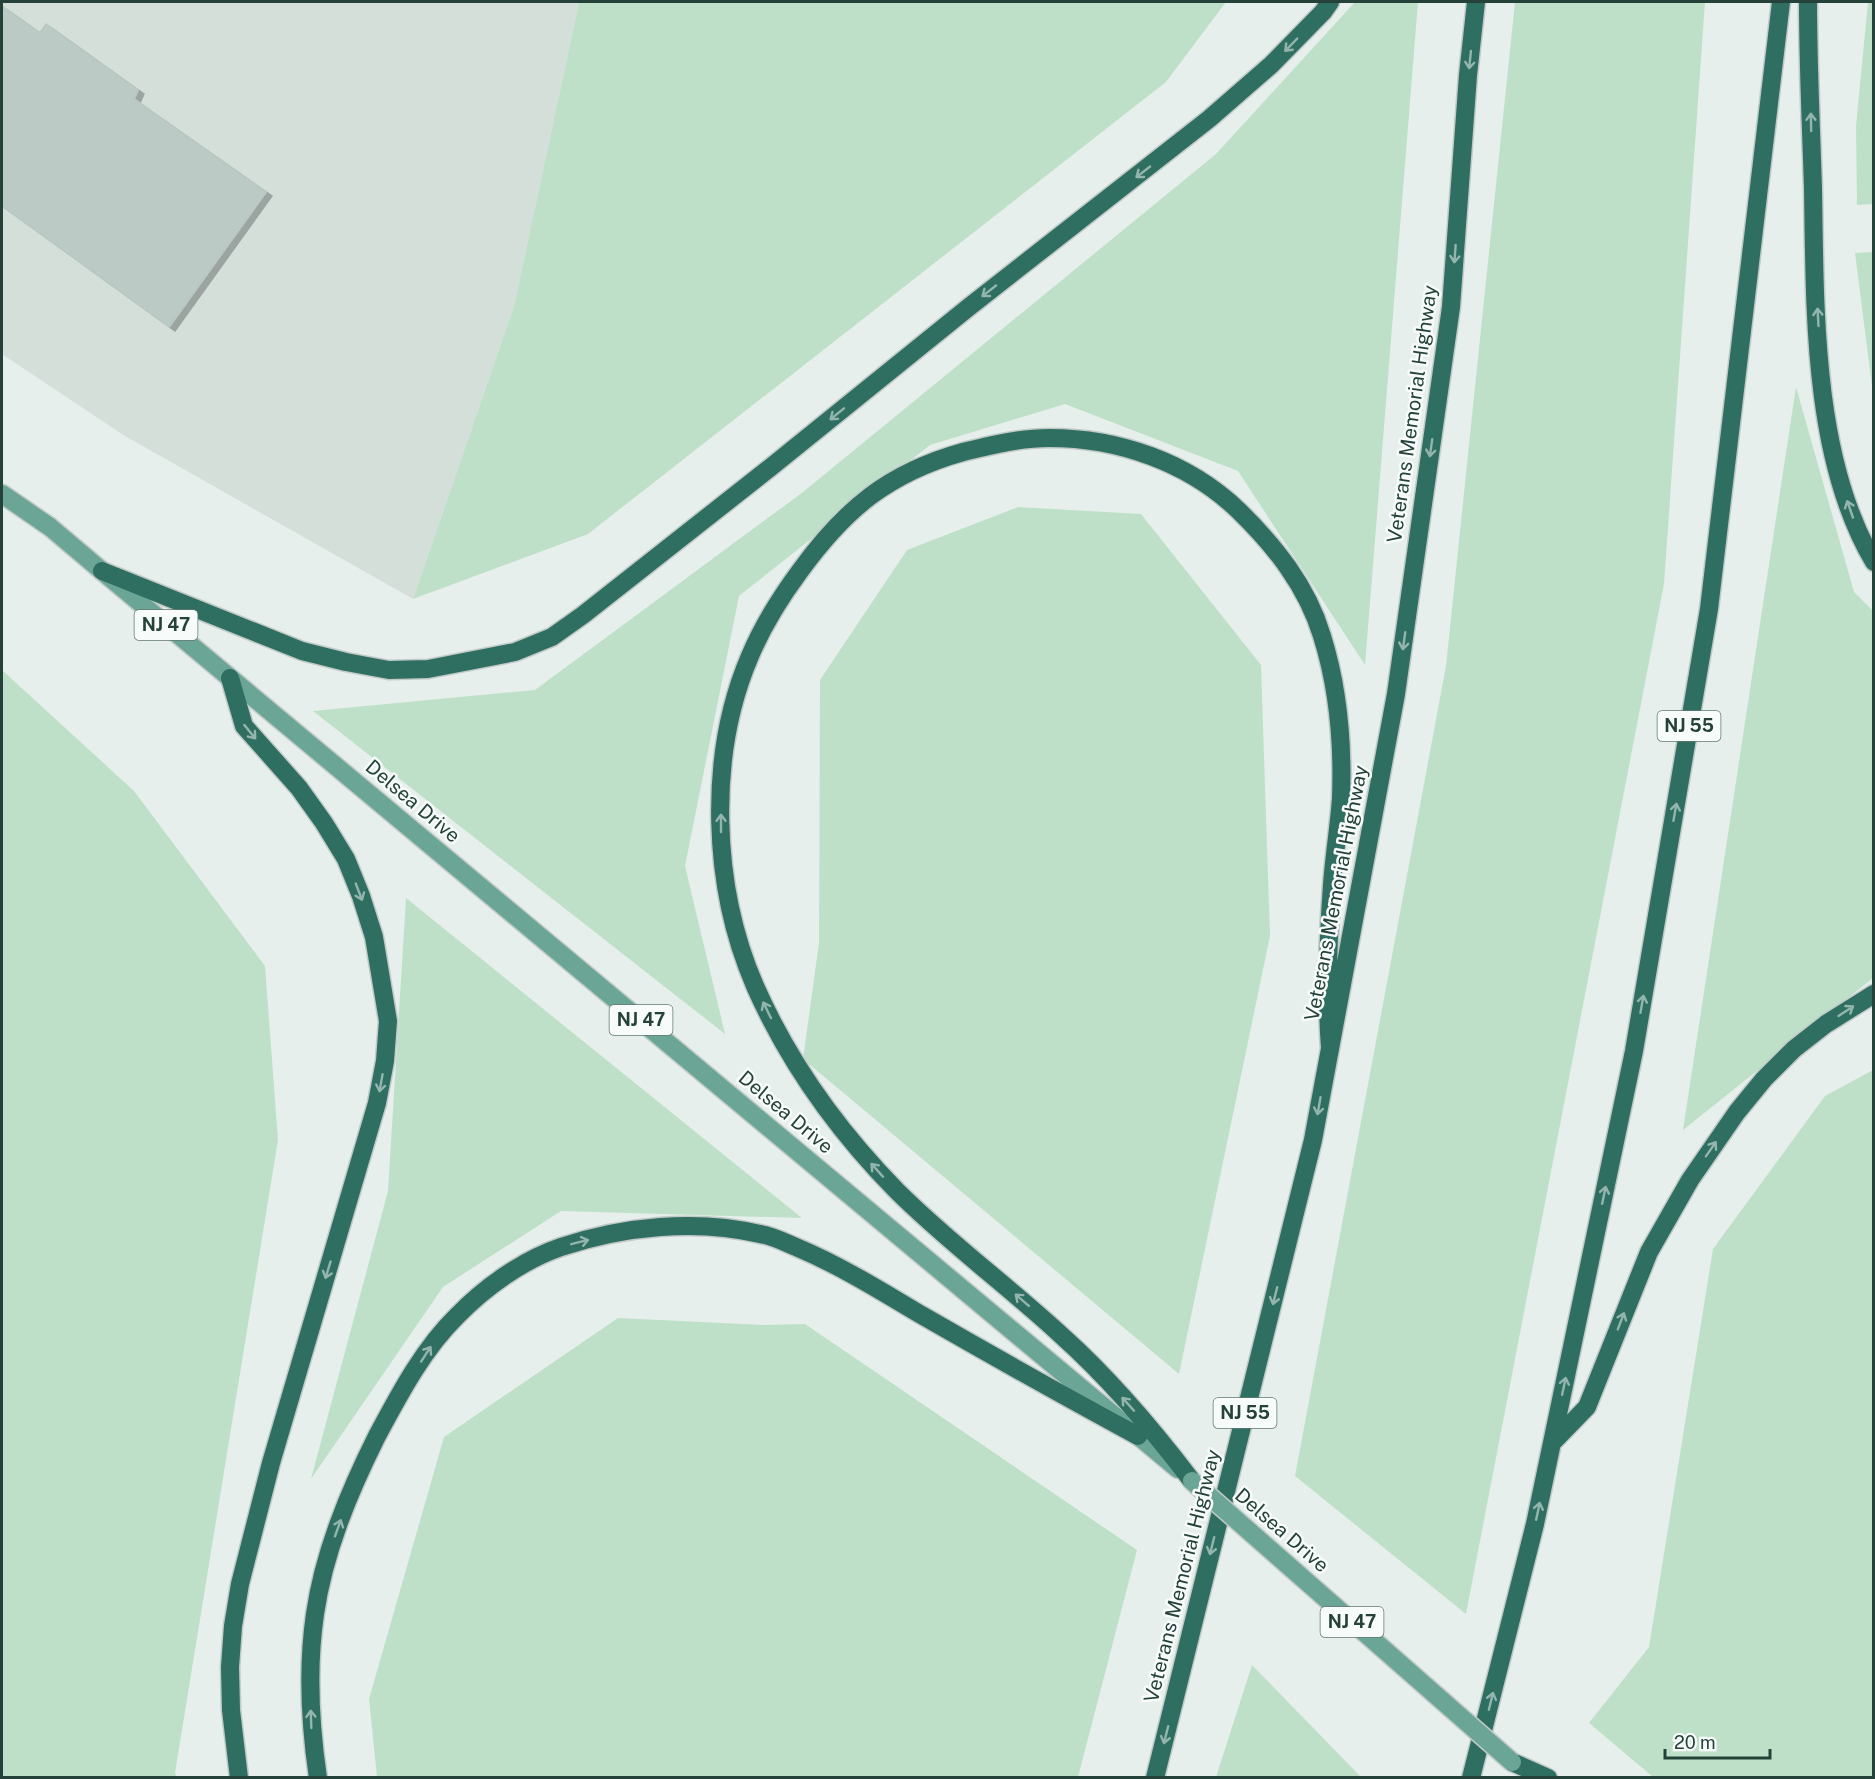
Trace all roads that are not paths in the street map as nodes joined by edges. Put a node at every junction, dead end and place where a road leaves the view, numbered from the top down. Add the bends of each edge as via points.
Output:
1 (1330, 2) edge
2 (1476, 2) edge
3 (1781, 2) edge
4 (1808, 2) edge
5 (2, 494) edge
6 (1874, 562) edge
7 (102, 571) junction
8 (230, 678) junction
9 (1874, 994) edge
10 (1329, 1048) junction
11 (1138, 1436) junction
12 (1552, 1443) junction
13 (1192, 1481) junction
14 (1512, 1762) junction
15 (239, 1778) edge
16 (318, 1778) edge
17 (1155, 1778) edge
18 (1471, 1778) edge
19 (1530, 1778) edge
20 (1548, 1778) edge

1 -> 7 highway via 1271,65 1209,119 552,637 515,652 428,669 389,670 302,651
2 -> 10 highway, Veterans Memorial Highway / NJ 55 via 1451,307 1396,694
12 -> 3 highway, NJ 55 via 1634,1051 1709,609
6 -> 4 highway via 1852,516 1839,476 1823,393 1813,225
5 - 7 main road, Delsea Drive / NJ 47 via 50,527
7 - 8 main road, Delsea Drive / NJ 47
8 - 11 main road, Delsea Drive / NJ 47
8 -> 15 highway via 244,726 300,788 346,859 374,938 388,1021 377,1103 271,1463 240,1584 230,1667
12 -> 9 highway via 1587,1407 1649,1252 1690,1180 1737,1112 1794,1049
13 -> 10 highway via 1066,1339 898,1192 862,1152 794,1062 740,946 722,866 720,824 735,700 766,621 813,552 841,520 872,493 947,457 1028,438 1070,438 1112,443 1190,474 1224,497 1258,530 1305,594 1321,631 1337,714 1341,796 1332,879
10 -> 17 highway, Veterans Memorial Highway / NJ 55 via 1305,1174
11 - 13 main road, Delsea Drive / NJ 47
16 -> 11 highway via 312,1742 314,1616 322,1576 349,1496 385,1421 429,1348 486,1289 560,1247 641,1229 724,1226 765,1234 842,1268
18 -> 12 highway, NJ 55 via 1526,1564
13 - 14 main road, Delsea Drive / NJ 47, bridge
14 - 19 main road, Delsea Drive / NJ 47
14 - 20 highway

